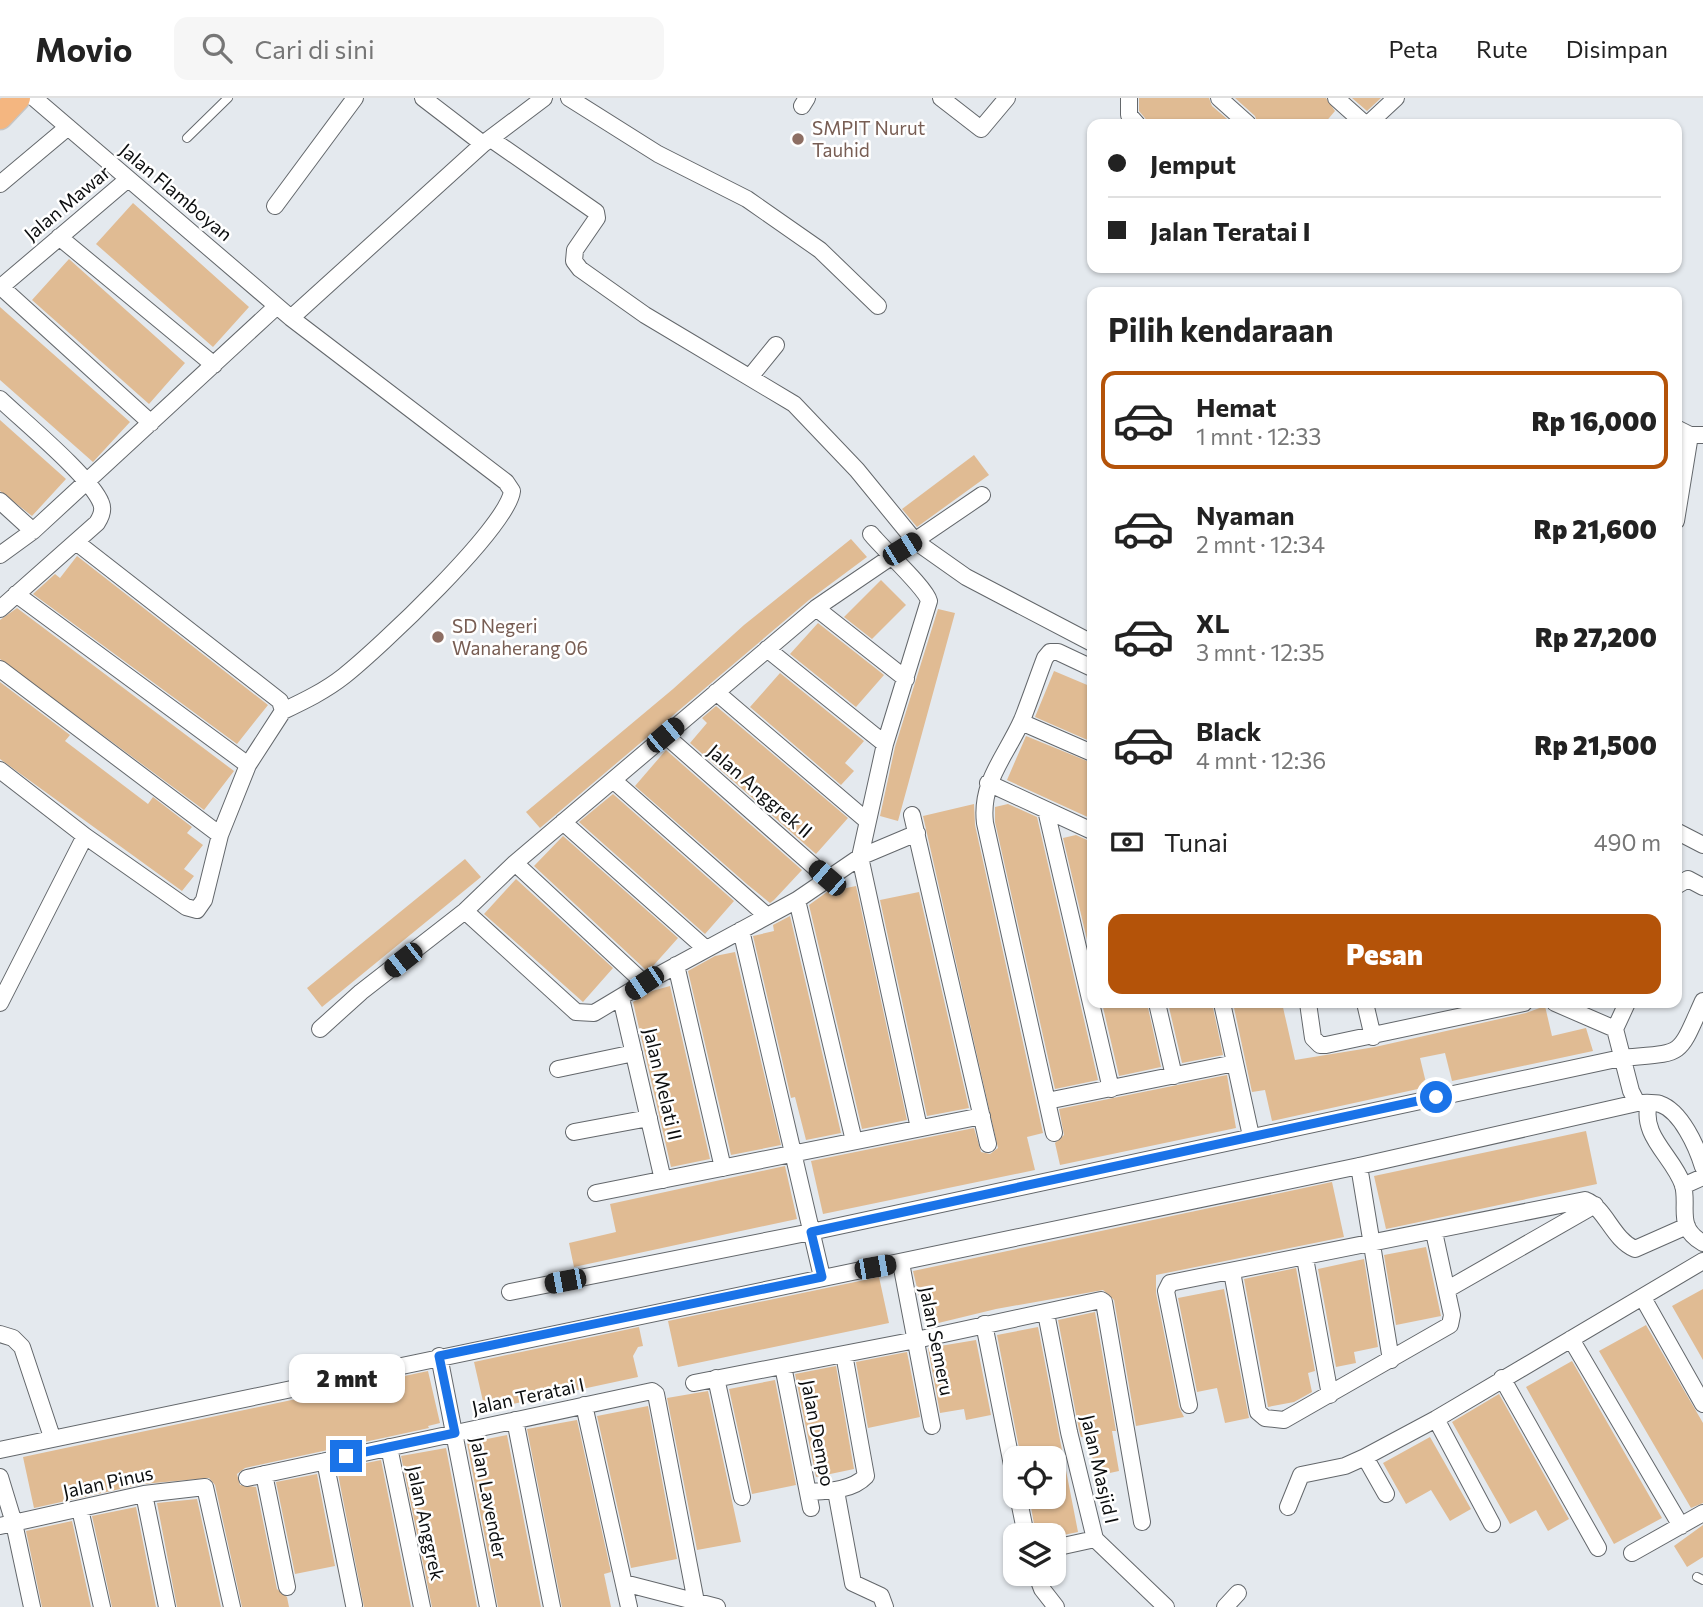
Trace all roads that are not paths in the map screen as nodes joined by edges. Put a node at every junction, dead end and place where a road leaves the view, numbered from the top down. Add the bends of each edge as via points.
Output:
1 (19, 98) edge
2 (34, 98) edge
3 (228, 98) edge
4 (355, 98) edge
5 (423, 98) edge
6 (544, 98) edge
7 (569, 98) edge
8 (941, 98) edge
9 (1007, 98) edge
10 (1129, 98) edge
11 (1219, 98) edge
12 (1336, 98) edge
13 (1396, 98) edge
14 (0, 117) edge
15 (1133, 119) edge
16 (1242, 119) edge
17 (1361, 119) edge
18 (1373, 119) edge
19 (68, 127) junction
20 (187, 138) dead end
21 (487, 141) junction
22 (128, 179) junction
23 (0, 184) edge
24 (275, 206) dead end
25 (59, 237) junction
26 (0, 287) edge
27 (277, 306) junction
28 (878, 306) dead end
29 (291, 318) junction
30 (776, 345) dead end
31 (214, 365) junction
32 (750, 377) junction
33 (0, 399) edge
34 (151, 424) junction
35 (1690, 433) edge
36 (1682, 481) edge
37 (87, 482) junction
38 (982, 495) dead end
39 (0, 501) edge
40 (33, 531) junction
41 (871, 534) dead end
42 (915, 541) junction
43 (76, 542) junction
44 (0, 555) edge
45 (889, 557) junction
46 (16, 594) junction
47 (816, 608) junction
48 (0, 609) edge
49 (1087, 640) edge
50 (767, 649) junction
51 (1087, 666) edge
52 (0, 669) edge
53 (906, 679) junction
54 (716, 692) junction
55 (283, 711) junction
56 (1021, 722) junction
57 (665, 735) junction
58 (885, 744) junction
59 (1087, 751) edge
60 (248, 765) junction
61 (0, 770) edge
62 (613, 780) junction
63 (988, 783) junction
64 (1046, 810) junction
65 (912, 815) dead end
66 (866, 820) junction
67 (563, 822) junction
68 (1087, 829) edge
69 (917, 833) junction
70 (1682, 833) edge
71 (220, 835) junction
72 (85, 836) junction
73 (1702, 841) edge
74 (860, 857) junction
75 (515, 863) junction
76 (827, 878) junction
77 (1682, 883) edge
78 (1703, 887) edge
79 (797, 900) junction
80 (465, 911) junction
81 (767, 916) junction
82 (741, 930) junction
83 (706, 949) junction
84 (676, 965) junction
85 (644, 983) junction
86 (1087, 986) edge
87 (621, 998) junction
88 (1703, 1001) edge
89 (0, 1003) edge
90 (1092, 1008) edge
91 (1158, 1008) edge
92 (1223, 1008) edge
93 (1309, 1008) edge
94 (1366, 1008) edge
95 (1502, 1008) edge
96 (1567, 1008) edge
97 (1625, 1008) edge
98 (320, 1029) dead end
99 (1615, 1029) junction
100 (1373, 1037) junction
101 (634, 1053) junction
102 (1235, 1063) junction
103 (1623, 1065) junction
104 (558, 1069) dead end
105 (1174, 1076) junction
106 (1111, 1089) junction
107 (1639, 1099) junction
108 (1047, 1101) junction
109 (982, 1116) junction
110 (649, 1118) junction
111 (919, 1128) junction
112 (574, 1132) dead end
113 (1054, 1133) dead end
114 (1251, 1136) junction
115 (854, 1141) junction
116 (988, 1144) dead end
117 (793, 1154) junction
118 (1702, 1156) edge
119 (1359, 1166) junction
120 (723, 1168) junction
121 (1703, 1177) edge
122 (663, 1180) junction
123 (1683, 1186) junction
124 (596, 1193) dead end
125 (1595, 1206) junction
126 (1687, 1226) junction
127 (1434, 1232) junction
128 (813, 1239) junction
129 (1703, 1243) edge
130 (1370, 1244) junction
131 (1305, 1258) junction
132 (1703, 1261) edge
133 (901, 1263) junction
134 (820, 1272) junction
135 (1232, 1272) junction
136 (1448, 1289) junction
137 (510, 1292) dead end
138 (1643, 1298) junction
139 (1045, 1313) junction
140 (984, 1324) junction
141 (0, 1334) edge
142 (1571, 1339) junction
143 (916, 1340) junction
144 (844, 1354) junction
145 (439, 1356) junction
146 (1391, 1360) junction
147 (783, 1366) junction
148 (716, 1378) junction
149 (1502, 1378) junction
150 (694, 1382) dead end
151 (1330, 1395) junction
152 (584, 1405) junction
153 (1189, 1405) dead end
154 (1703, 1405) edge
155 (1436, 1419) junction
156 (515, 1420) junction
157 (48, 1423) junction
158 (932, 1426) dead end
159 (455, 1433) junction
160 (1008, 1446) edge
161 (388, 1447) junction
162 (0, 1450) edge
163 (1365, 1457) junction
164 (325, 1461) junction
165 (264, 1474) junction
166 (0, 1477) edge
167 (247, 1478) dead end
168 (836, 1491) junction
169 (144, 1494) junction
170 (1386, 1494) dead end
171 (743, 1497) dead end
172 (1288, 1507) dead end
173 (80, 1509) junction
174 (1703, 1513) edge
175 (1142, 1522) dead end
176 (1492, 1524) dead end
177 (7, 1525) edge
178 (1681, 1526) junction
179 (1096, 1539) junction
180 (1066, 1545) edge
181 (1598, 1548) dead end
182 (1632, 1553) dead end
183 (624, 1583) junction
184 (1041, 1586) edge
185 (287, 1587) dead end
186 (1238, 1593) dead end
187 (695, 1602) junction
188 (354, 1605) dead end
189 (32, 1607) edge
190 (103, 1607) edge
191 (167, 1607) edge
192 (232, 1607) edge
193 (422, 1607) edge
194 (488, 1607) edge
195 (552, 1607) edge
196 (629, 1607) edge
197 (716, 1607) edge
198 (885, 1607) edge
199 (1056, 1607) edge
200 (1166, 1607) edge
201 (1224, 1607) edge

1 - 14 main road
2 - 19 street, Jalan Flamboyan
3 - 20 lane
4 - 24 street
5 - 21 street
6 - 21 street
7 - 28 street via 659,154 747,199 820,250
8 - 9 street via 981,129
10 - 15 street
11 - 16 street
12 - 17 street
13 - 18 street
19 - 22 street, Jalan Flamboyan
19 - 23 street
21 - 29 street
21 - 32 street via 596,212 597,218 575,250 574,261 580,269 645,315
22 - 25 street, Jalan Mawar
22 - 27 street, Jalan Flamboyan
25 - 26 street, Jalan Mawar
25 - 31 street
26 - 34 street
27 - 29 street, Jalan Flamboyan
27 - 31 street
29 - 55 street, Jalan Flamboyan via 512,491 511,503 445,581 344,676
30 - 32 street
31 - 34 street
32 - 42 street via 794,404 857,470
33 - 37 street
34 - 37 street
35 - 36 street
37 - 40 street
37 - 43 street via 102,503 102,516
38 - 42 street
39 - 40 street
40 - 44 street
41 - 45 street
42 - 45 street
42 - 49 street via 966,578
43 - 46 street
43 - 55 street via 280,701
45 - 47 street
45 - 53 street via 928,596
46 - 48 street
46 - 60 street
47 - 50 street
47 - 53 street
50 - 54 street
50 - 58 street
51 - 56 street via 1050,652
52 - 71 street
53 - 58 street
54 - 57 street
54 - 66 street
55 - 60 street
56 - 59 street
56 - 63 street
57 - 62 street
57 - 76 street, Jalan Anggrek II
58 - 66 street
60 - 71 street
61 - 72 street
62 - 67 street
62 - 81 street
63 - 64 street
63 - 108 street via 985,823
64 - 68 street
64 - 86 street
65 - 69 street
66 - 74 street
67 - 75 street
67 - 83 street
69 - 74 street
69 - 109 street
70 - 73 street
71 - 72 street via 204,900 192,910
72 - 89 street
74 - 76 street
74 - 111 street
75 - 80 street
75 - 85 street
76 - 79 street
77 - 78 street via 1688,880
79 - 81 street
79 - 115 street
80 - 87 street via 576,1012 594,1013
80 - 98 street
81 - 82 street
82 - 83 street
82 - 117 street
83 - 84 street
84 - 85 street
84 - 120 street
85 - 87 street
87 - 101 street, Jalan Melati II
88 - 103 street via 1677,1051
90 - 106 street
91 - 105 street
92 - 102 street
93 - 100 street via 1313,1038 1320,1045
94 - 100 street
95 - 100 street
96 - 99 street
97 - 99 street
99 - 103 street
101 - 104 street
101 - 110 street, Jalan Melati II
102 - 105 street
102 - 114 street
103 - 107 street
103 - 114 street
105 - 106 street
106 - 108 street
107 - 118 street via 1673,1112
107 - 119 street
107 - 123 street via 1646,1122
108 - 113 street
109 - 111 street
109 - 116 street
110 - 112 street
110 - 122 street, Jalan Melati II
111 - 115 street
114 - 128 street
115 - 117 street
117 - 120 street
117 - 128 street
119 - 130 street
119 - 133 street
120 - 122 street
121 - 123 street
122 - 124 street
123 - 126 street
125 - 126 street via 1624,1244 1635,1248
125 - 127 street via 1579,1201
125 - 136 street
126 - 129 street
127 - 130 street
127 - 136 street
128 - 134 street
128 - 137 street
130 - 131 street
130 - 146 street
131 - 135 street
131 - 151 street
132 - 138 street
133 - 134 street
133 - 143 street, Jalan Semeru
134 - 145 street
135 - 151 street via 1258,1412 1265,1418 1288,1419
135 - 153 street via 1170,1283 1166,1288
136 - 146 street via 1450,1325
138 - 142 street
138 - 154 street
139 - 140 street
139 - 175 street via 1104,1302
139 - 179 street, Jalan Masjid I
140 - 143 street
140 - 160 street
141 - 157 street via 22,1347
142 - 149 street
142 - 178 street
143 - 144 street
143 - 158 street, Jalan Semeru
144 - 147 street
144 - 168 street via 866,1476
145 - 157 street
145 - 159 street, Jalan Lavender
146 - 151 street
147 - 148 street
147 - 168 street, Jalan Dempo via 810,1500
148 - 150 street
148 - 171 street
149 - 155 street
149 - 181 street
152 - 156 street, Jalan Teratai I
152 - 183 street
152 - 187 street, Jalan Teratai I via 652,1391 656,1394
155 - 163 street
155 - 176 street
156 - 159 street, Jalan Teratai I
156 - 195 street
157 - 162 street
159 - 161 street, Jalan Teratai I
159 - 194 street, Jalan Lavender
161 - 164 street, Jalan Teratai I
161 - 193 street, Jalan Anggrek
163 - 170 street
163 - 172 street via 1301,1475
164 - 165 street, Jalan Teratai I
164 - 188 street
165 - 167 street, Jalan Teratai I
165 - 185 street
166 - 177 street
168 - 198 street via 853,1583 881,1596
169 - 173 street, Jalan Pinus
169 - 191 street
169 - 192 street, Jalan Pinus via 200,1486 208,1491
173 - 177 street, Jalan Pinus
173 - 190 street
174 - 178 street
177 - 189 street
178 - 182 street
179 - 180 street
179 - 200 street, Jalan Masjid I
183 - 187 street
183 - 196 street
184 - 199 street
186 - 201 street
187 - 197 street

